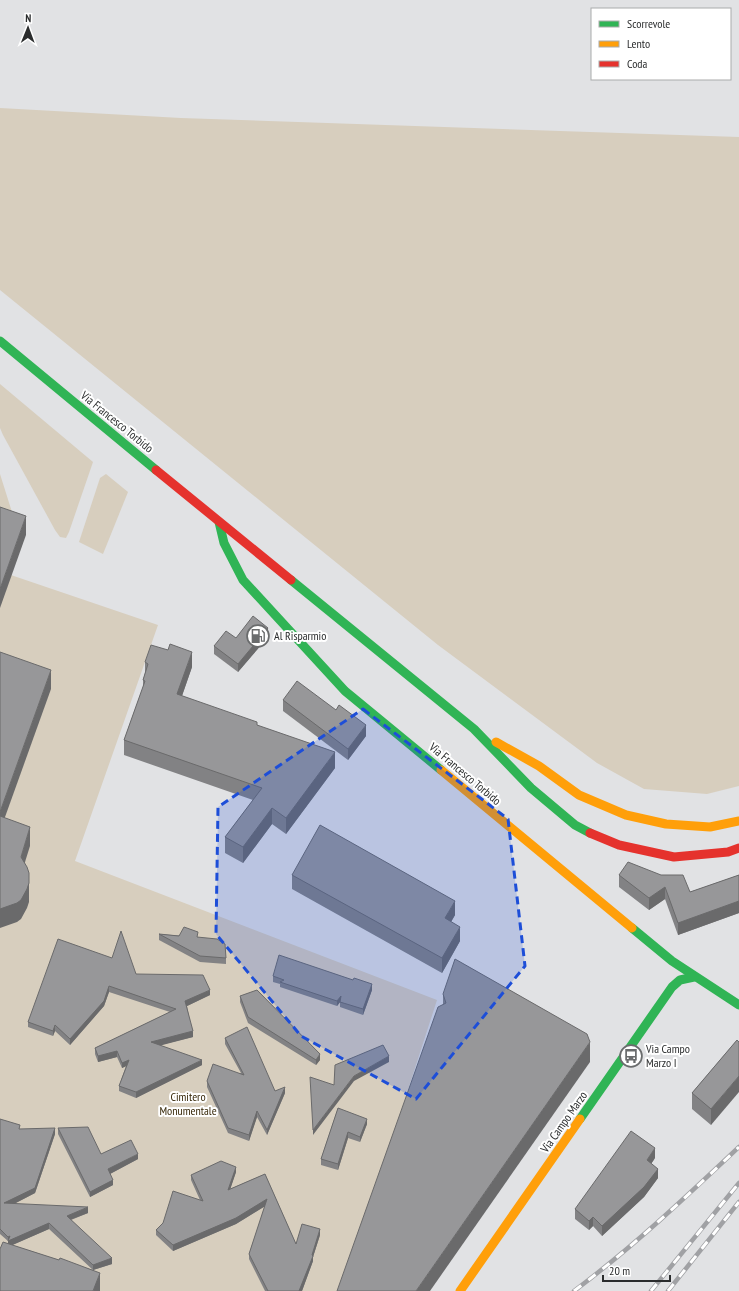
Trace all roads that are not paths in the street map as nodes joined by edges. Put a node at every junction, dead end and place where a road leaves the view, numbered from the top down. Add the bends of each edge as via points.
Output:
1 (0, 341) edge
2 (219, 522) junction
3 (474, 729) junction
4 (739, 820) edge
5 (739, 848) edge
6 (694, 976) junction
7 (739, 1005) edge
8 (460, 1291) edge

1 - 2 main road, Via Francesco Torbido
2 - 3 main road, Via Francesco Torbido
2 - 6 main road, Via Francesco Torbido via 224,543 243,580 345,691 672,961
3 - 4 main road, Via Francesco Torbido via 539,766 579,795 626,815 666,824 710,827
3 - 5 main road, Via Francesco Torbido via 531,788 575,825 597,836 619,845 674,858 728,852
6 - 7 main road, Via Francesco Torbido
6 - 8 main road, Via Campo Marzo via 680,980 672,987

